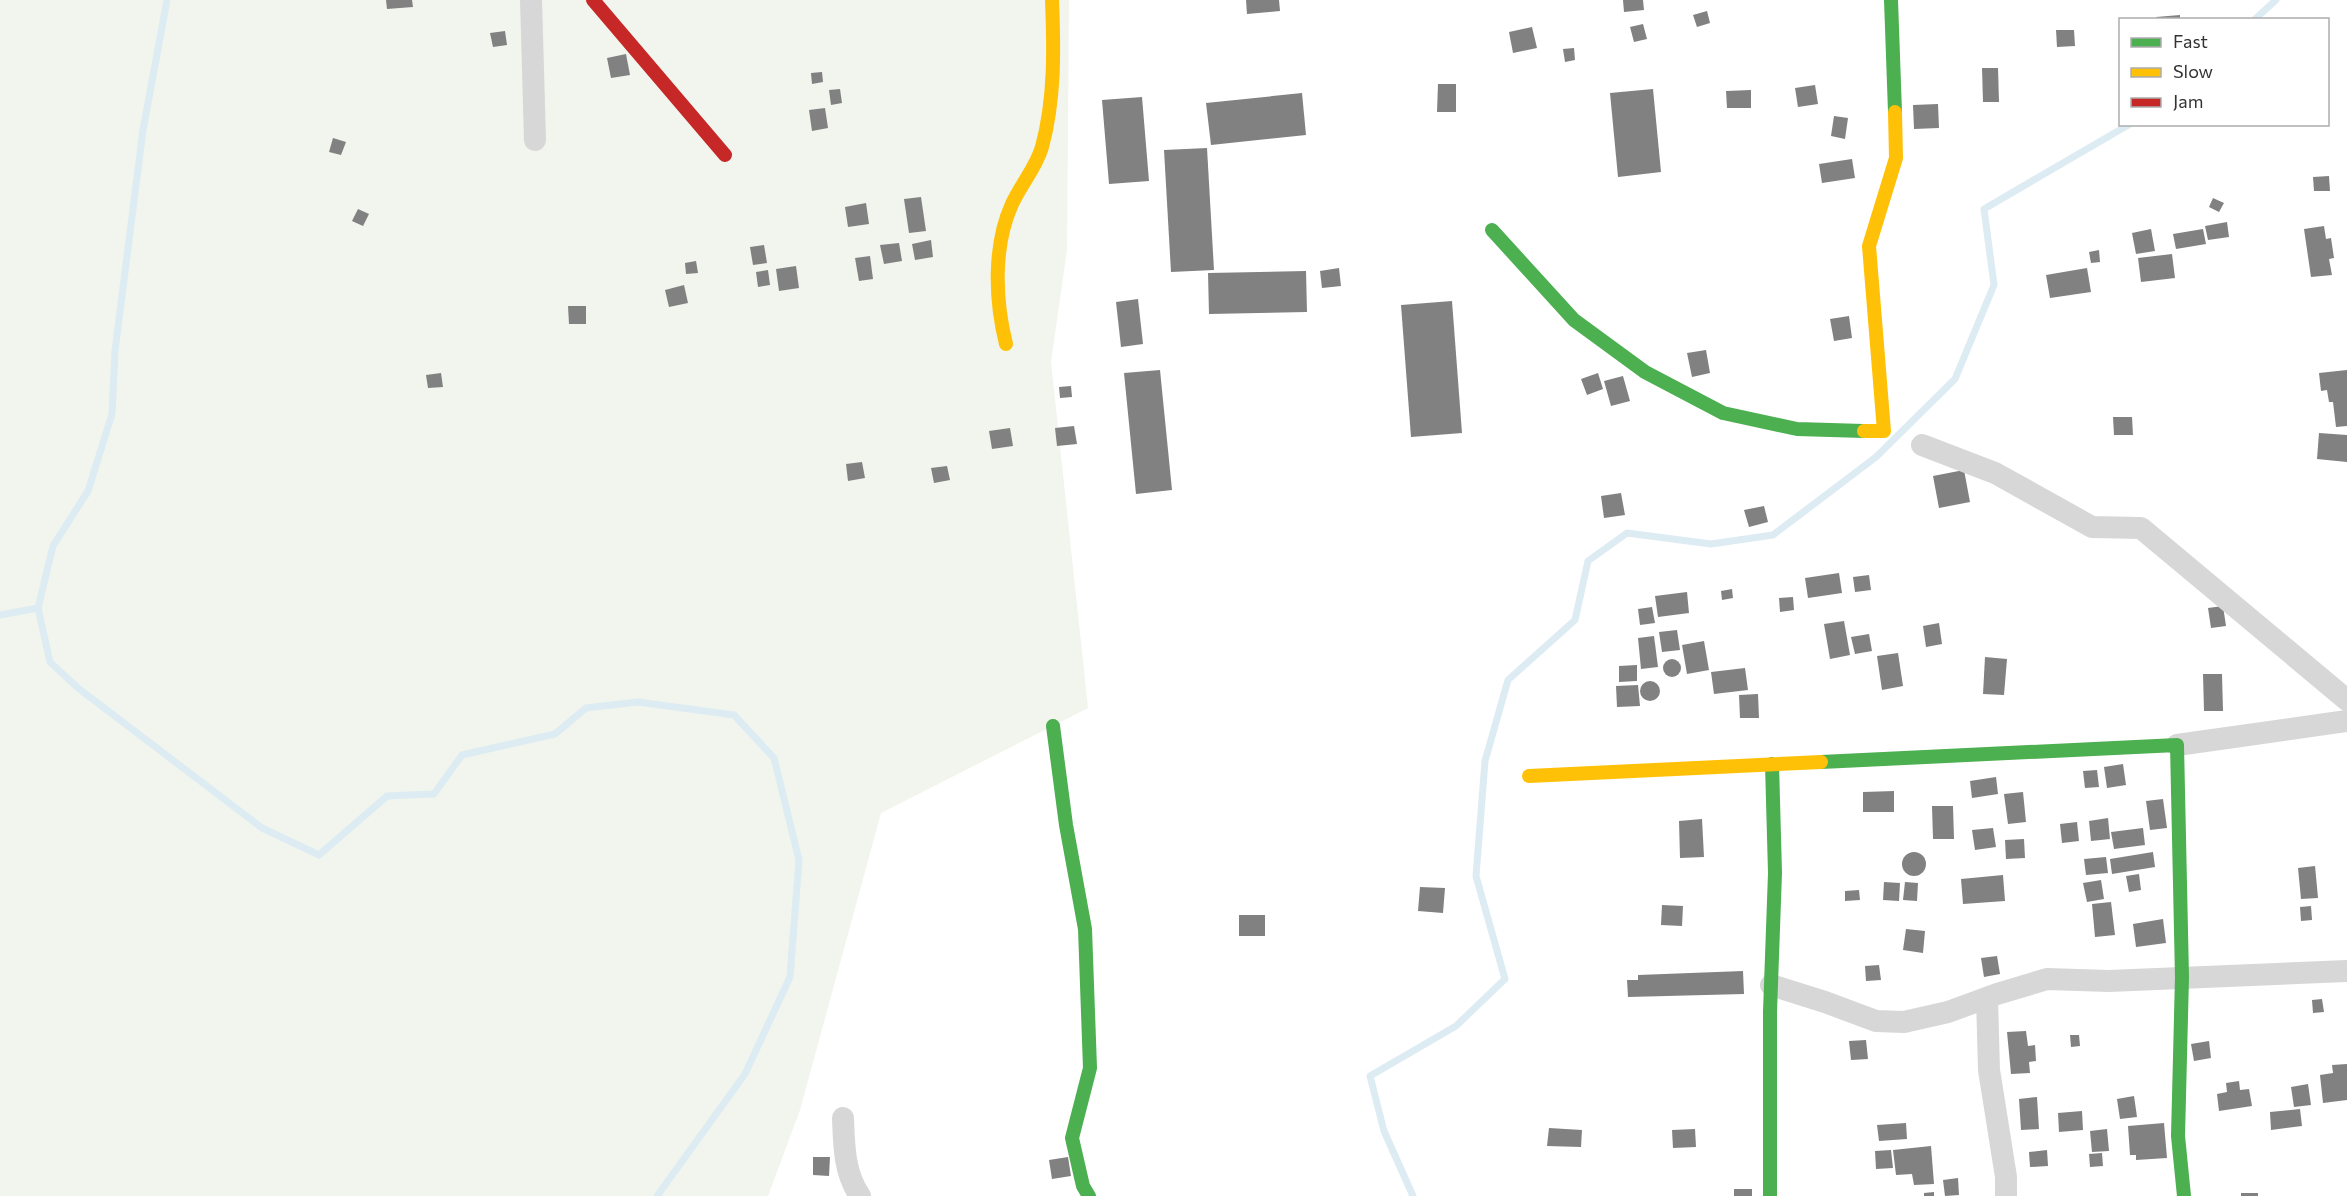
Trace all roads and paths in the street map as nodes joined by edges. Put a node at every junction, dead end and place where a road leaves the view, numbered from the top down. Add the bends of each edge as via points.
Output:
1 (531, 0) edge
2 (593, 0) edge
3 (1052, 0) edge
4 (1891, 0) edge
5 (535, 140) dead end
6 (725, 155) dead end
7 (1492, 230) dead end
8 (1006, 344) dead end
9 (1922, 445) dead end
10 (2347, 700) edge
11 (2347, 721) edge
12 (1053, 726) dead end
13 (2176, 745) junction
14 (1772, 764) junction
15 (1529, 776) dead end
16 (2347, 971) edge
17 (2182, 977) junction
18 (1770, 985) junction
19 (1987, 998) junction
20 (843, 1118) dead end
21 (860, 1196) edge
22 (1089, 1196) edge
23 (1770, 1196) edge
24 (2006, 1196) edge
25 (2184, 1196) edge

1 - 5 street
2 - 6 street
3 - 8 street via 1051,94 1042,149 1011,205 1004,231 999,318
4 - 7 street via 1896,158 1869,246 1884,431 1797,429 1723,413 1674,388 1644,372 1574,320
9 - 10 street via 1995,473 2092,527 2140,528
11 - 13 street
12 - 22 street via 1085,929 1090,1068 1072,1138
13 - 14 street
13 - 17 street
14 - 15 street
14 - 18 street via 1775,873
16 - 17 street
17 - 19 street via 2047,979
17 - 25 street via 2178,1136
18 - 19 street via 1876,1021 1904,1022
18 - 23 street
19 - 24 street via 1989,1070
20 - 21 street via 847,1165

